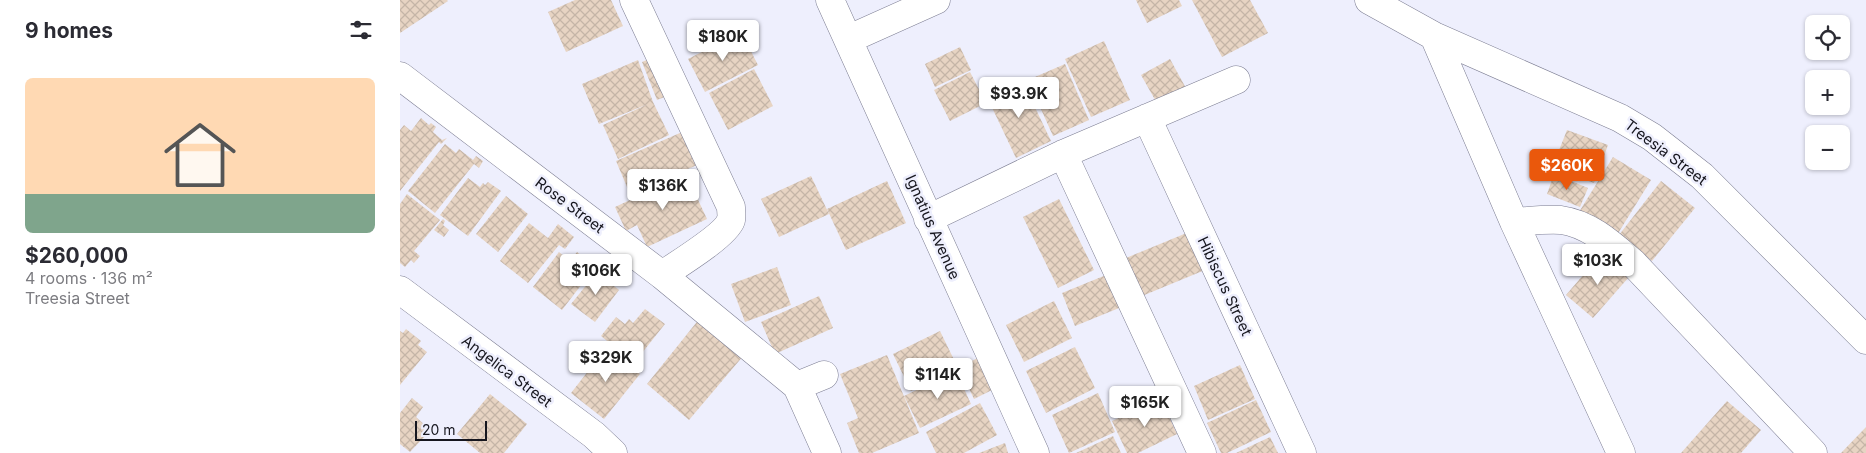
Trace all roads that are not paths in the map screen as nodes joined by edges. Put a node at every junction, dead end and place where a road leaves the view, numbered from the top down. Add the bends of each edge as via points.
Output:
1 (634, 0) edge
2 (830, 0) edge
3 (936, 0) edge
4 (1369, 0) edge
5 (1434, 36) junction
6 (850, 39) junction
7 (400, 76) edge
8 (1236, 80) dead end
9 (1147, 118) junction
10 (1064, 154) junction
11 (928, 218) junction
12 (1514, 222) junction
13 (662, 275) junction
14 (400, 290) edge
15 (1866, 340) edge
16 (824, 375) dead end
17 (797, 386) junction
18 (613, 453) edge
19 (827, 453) edge
20 (1035, 453) edge
21 (1202, 453) edge
22 (1302, 453) edge
23 (1621, 453) edge
24 (1813, 453) edge

1 - 13 street via 731,207 731,219 725,228
2 - 6 street, Ignatius Avenue
3 - 6 street
4 - 5 street, Treesia Street
5 - 12 street
5 - 15 street, Treesia Street via 1620,118 1652,137 1702,176
6 - 11 street, Ignatius Avenue
7 - 13 street, Rose Street
8 - 9 street
9 - 10 street
9 - 22 street, Hibiscus Street
10 - 11 street
10 - 21 street
11 - 20 street, Ignatius Avenue
12 - 23 street
12 - 24 street via 1561,220 1582,225 1606,240 1633,263
13 - 17 street, Rose Street
14 - 18 street, Angelica Street via 594,435
16 - 17 street
17 - 19 street, Rose Street

